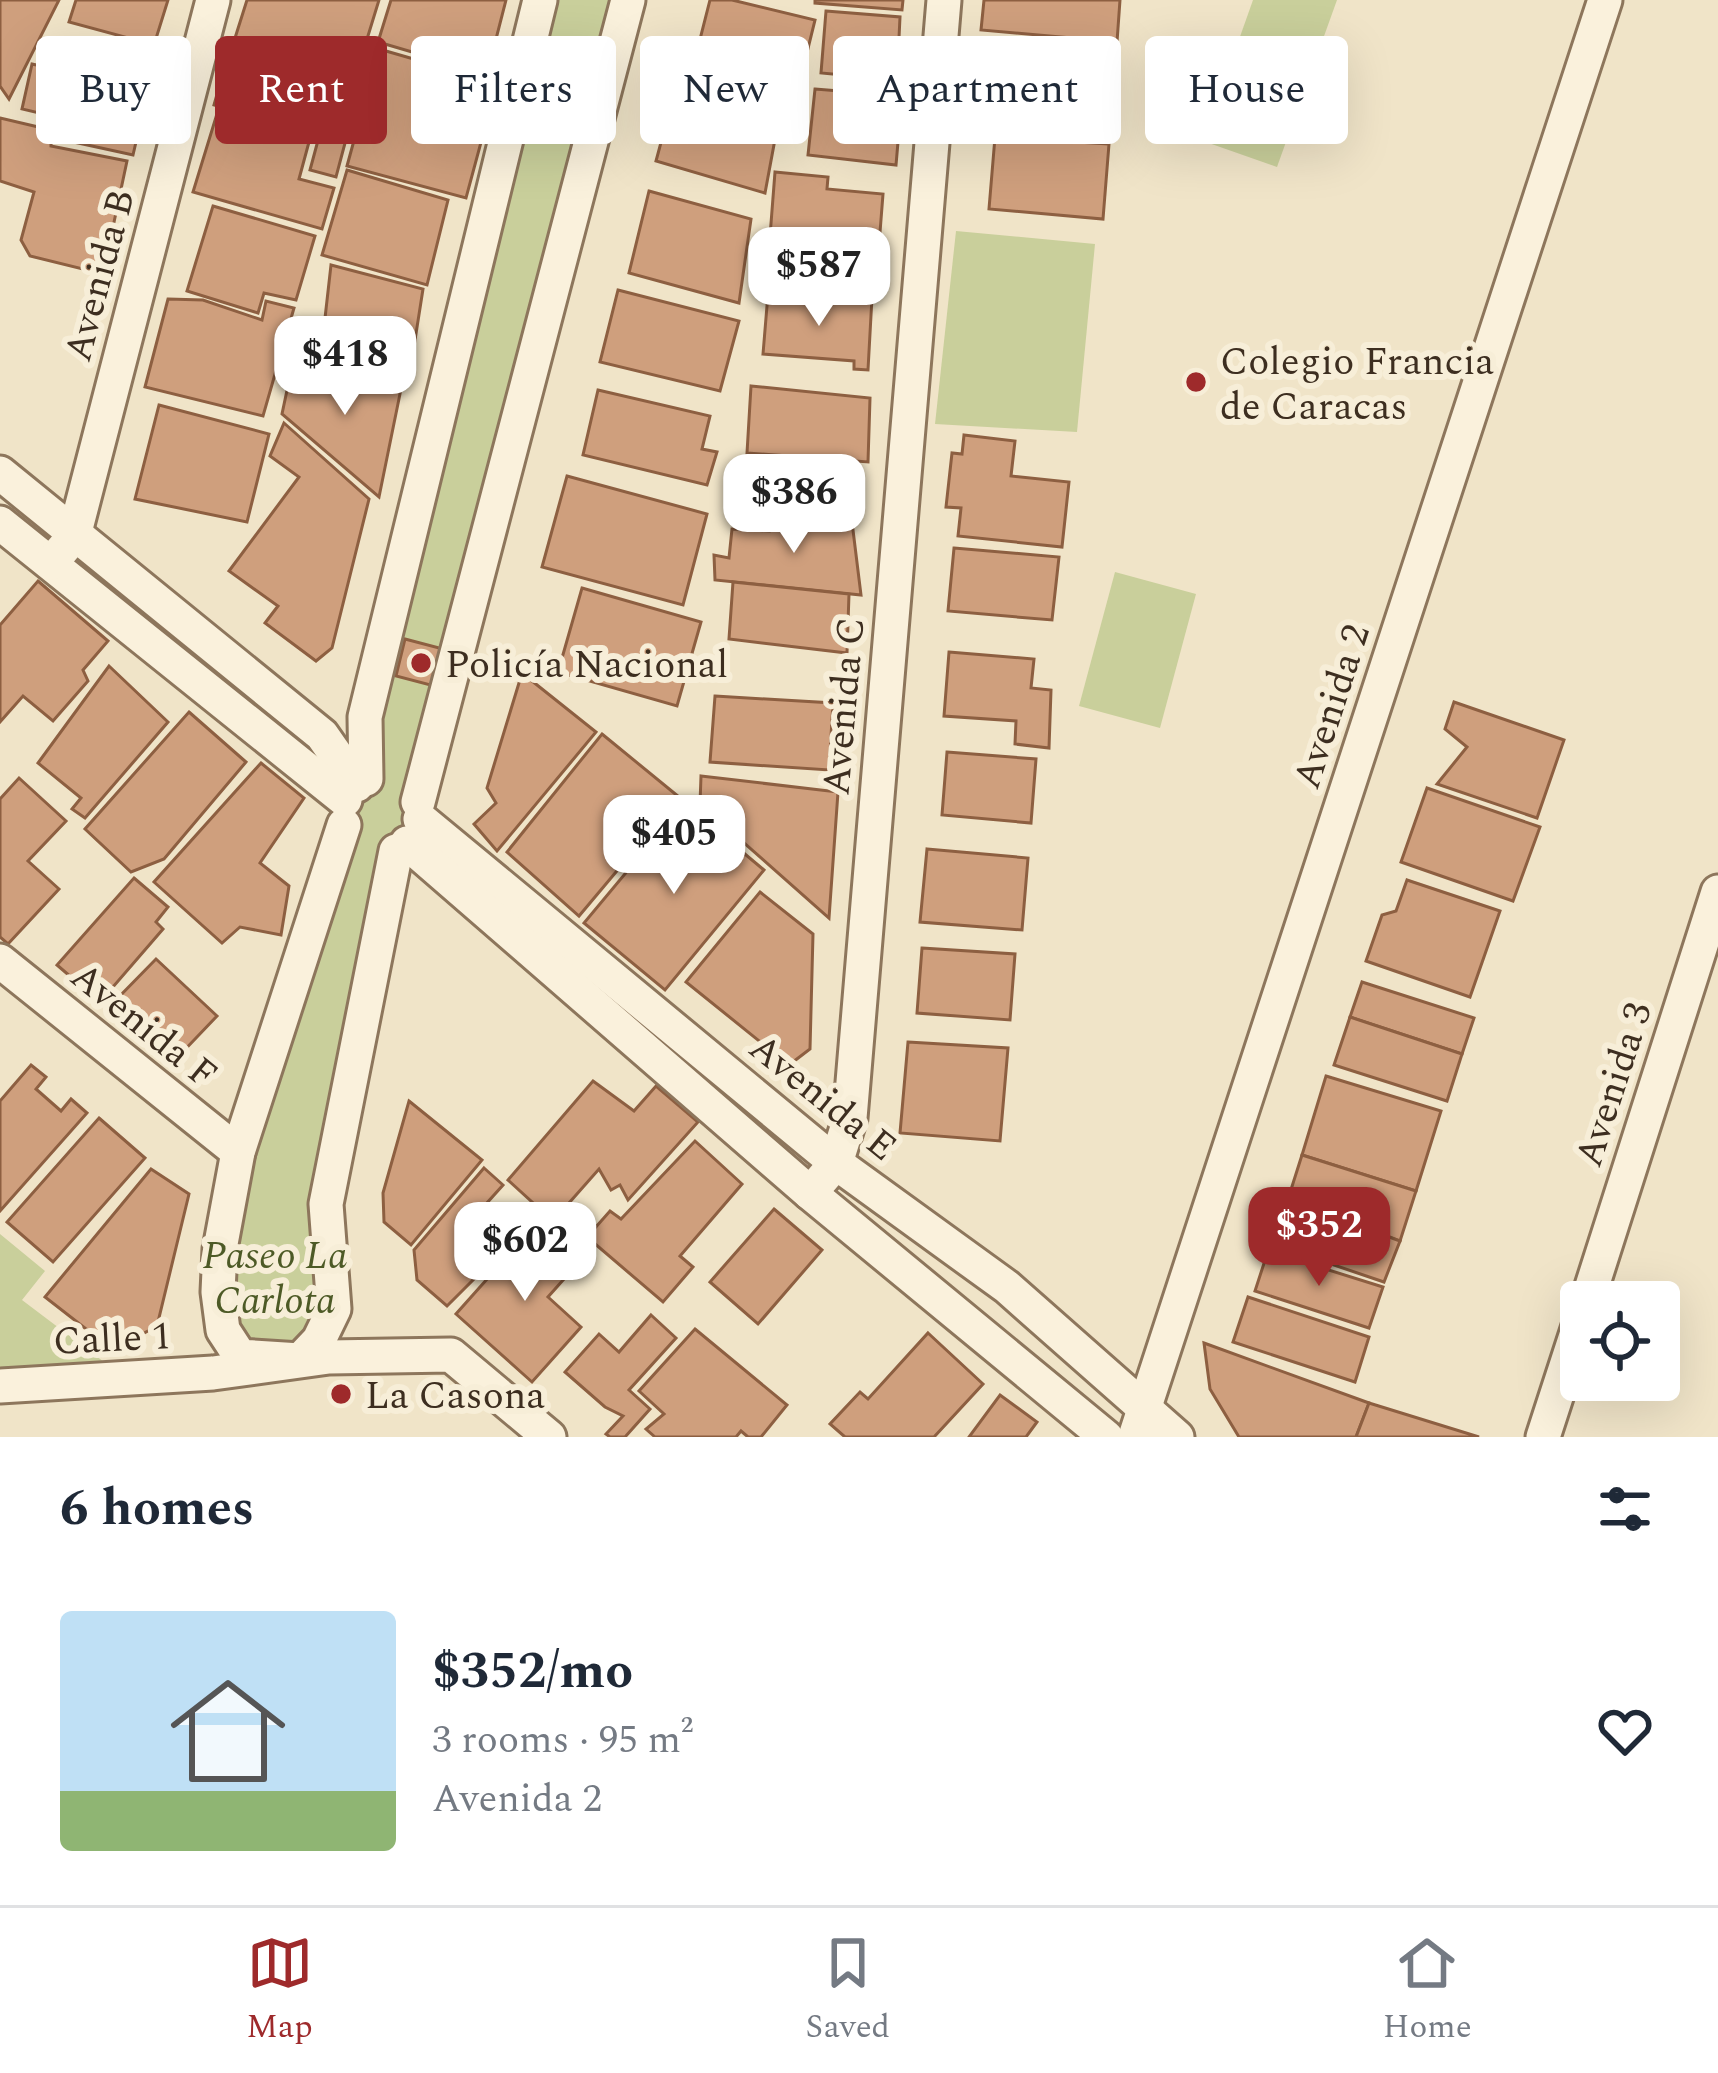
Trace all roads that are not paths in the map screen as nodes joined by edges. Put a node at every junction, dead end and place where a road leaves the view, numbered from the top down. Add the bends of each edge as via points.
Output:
1 (213, 0) edge
2 (540, 0) edge
3 (628, 0) edge
4 (944, 0) edge
5 (1605, 0) edge
6 (0, 473) edge
7 (0, 523) edge
8 (74, 536) junction
9 (51, 563) junction
10 (353, 797) junction
11 (410, 829) junction
12 (1718, 892) edge
13 (0, 962) edge
14 (238, 1152) junction
15 (836, 1163) junction
16 (810, 1193) junction
17 (1594, 1281) edge
18 (300, 1360) junction
19 (0, 1386) edge
20 (1560, 1386) edge
21 (1140, 1422) edge
22 (549, 1437) edge
23 (1106, 1437) edge
24 (1177, 1437) edge
25 (1544, 1437) edge

1 - 8 street, Avenida B
2 - 10 street via 364,717
3 - 11 street
4 - 15 street, Avenida C via 850,1118
5 - 21 street, Avenida 2
6 - 8 street
7 - 9 street
8 - 9 street, Avenida B
8 - 10 street via 322,735
9 - 10 street
10 - 11 street via 393,778 409,787
10 - 11 street via 350,838 368,851
10 - 14 street
11 - 15 street, Avenida E
11 - 16 street, Avenida E
11 - 18 street via 326,1204 334,1309
12 - 17 street, Avenida 3
13 - 14 street, Avenida F
14 - 18 street via 218,1272 223,1330 240,1356
15 - 16 street, Avenida C
15 - 21 street, Avenida E via 1007,1287
16 - 23 street, Avenida E
18 - 19 street, Calle 1
18 - 22 street via 451,1355
20 - 25 street
21 - 24 street, Avenida E

